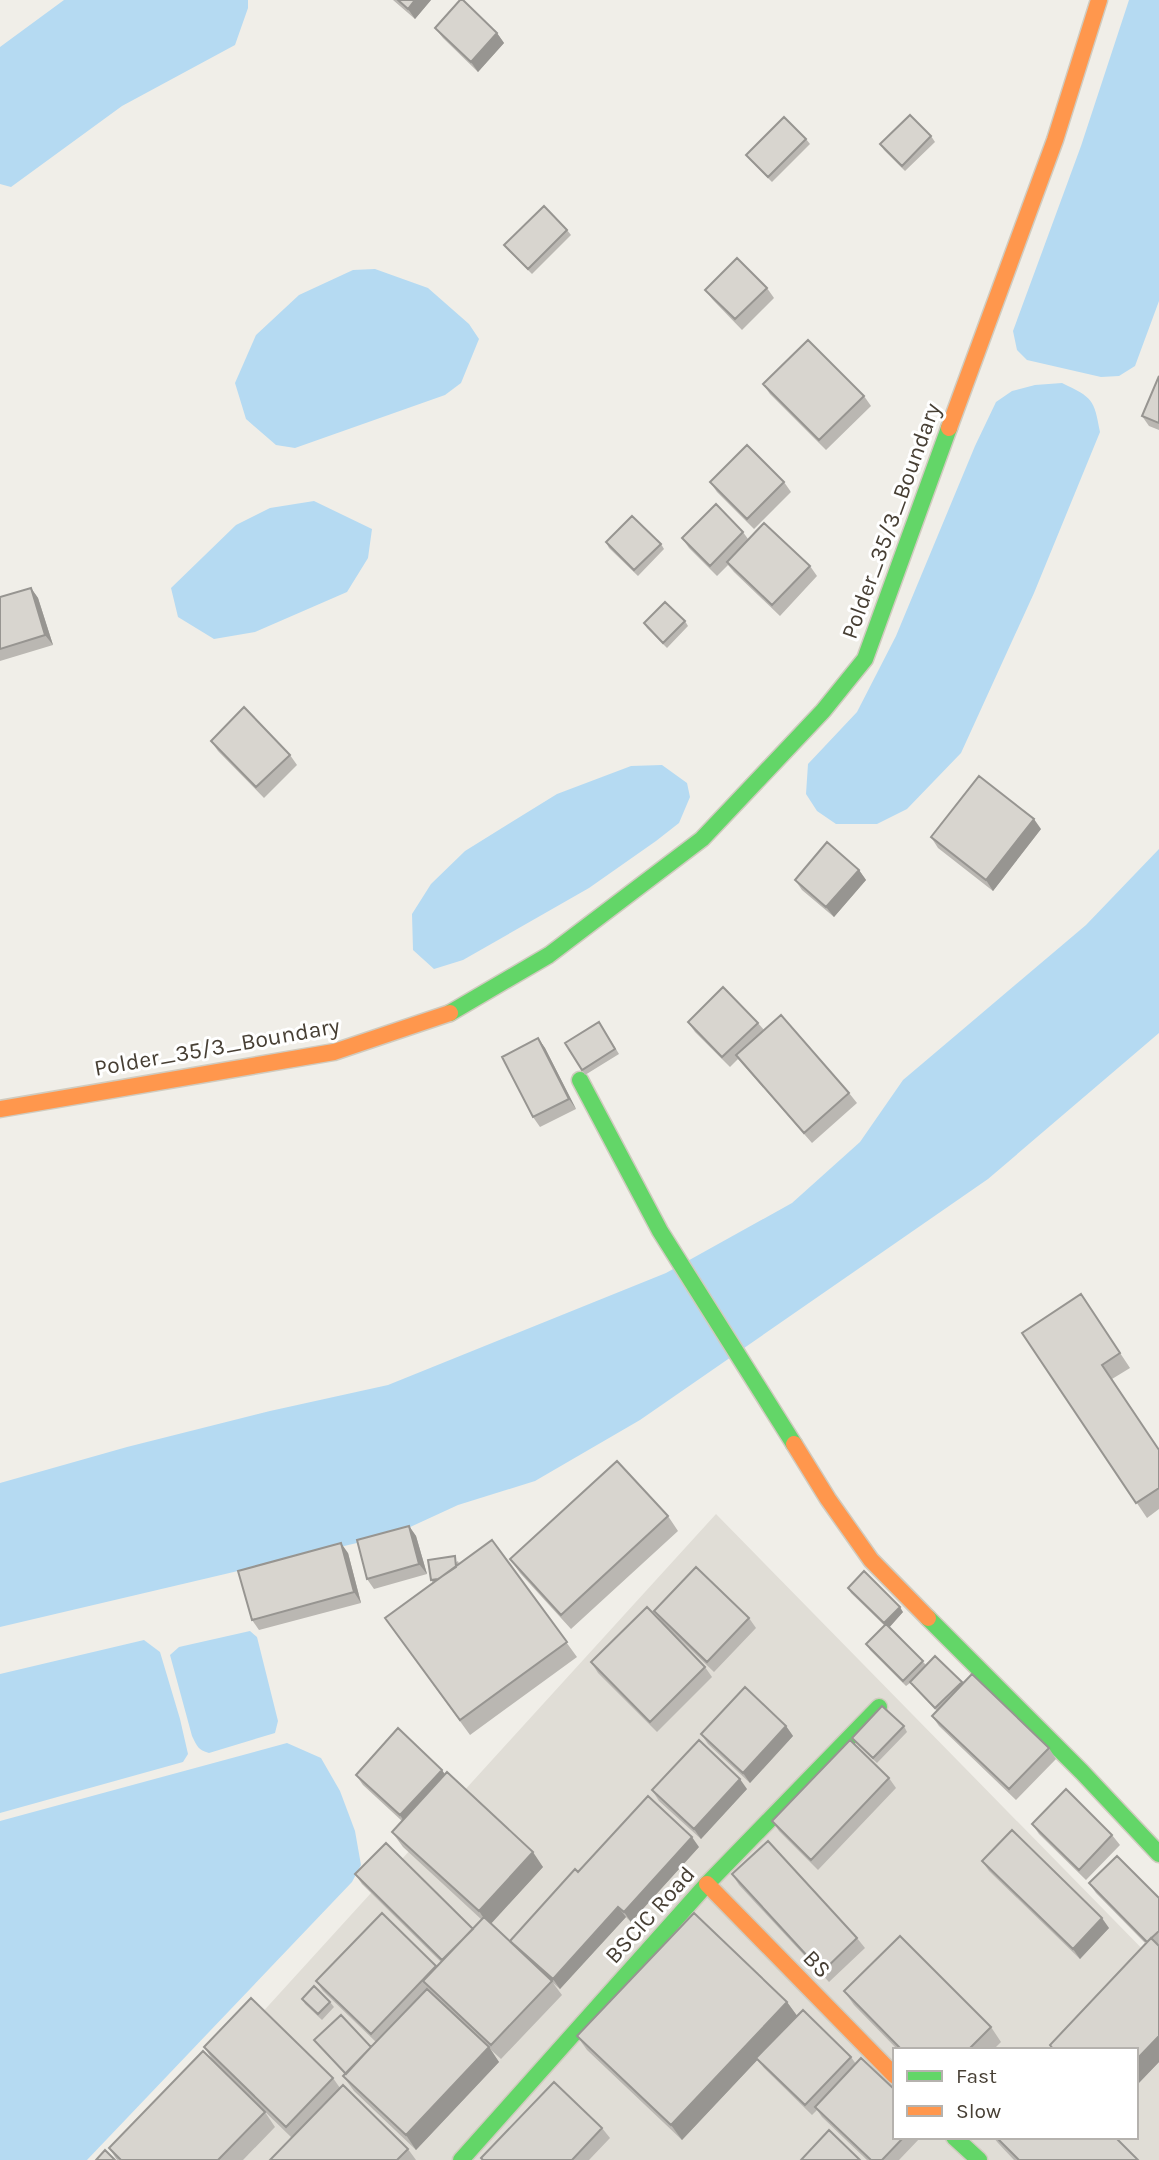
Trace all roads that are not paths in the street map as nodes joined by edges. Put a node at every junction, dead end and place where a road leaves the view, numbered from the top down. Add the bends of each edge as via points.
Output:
1 (1099, 0) edge
2 (580, 1080) edge
3 (0, 1109) edge
4 (879, 1707) edge
5 (1152, 1818) dead end
6 (1138, 1831) junction
7 (1159, 1854) edge
8 (708, 1884) junction
9 (893, 2074) edge
10 (960, 2143) edge
11 (461, 2160) edge
12 (979, 2160) edge

1 - 3 street, Polder_35/3_Boundary via 1055,139 865,659 823,711 702,839 549,955 448,1014 334,1052
2 - 6 street via 660,1230 871,1560
4 - 8 street, BSCIC Road
5 - 6 street
6 - 7 street
8 - 9 street, BS
8 - 11 street, BSCIC Road
10 - 12 street

